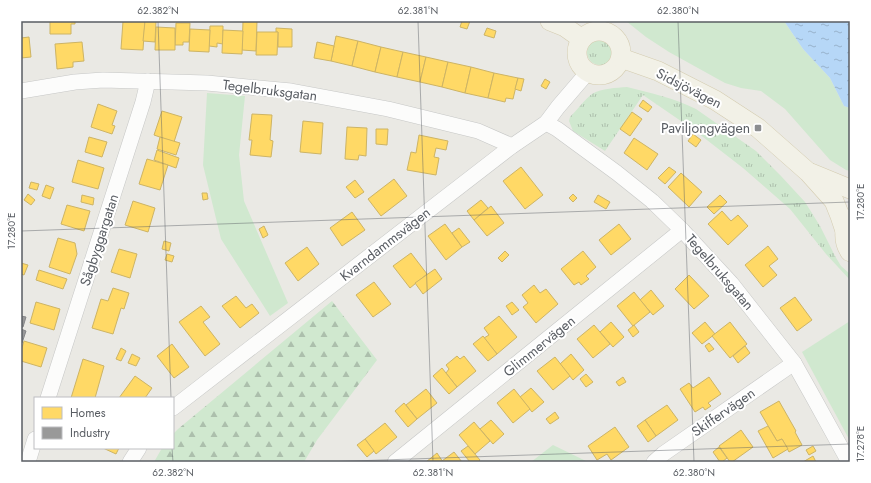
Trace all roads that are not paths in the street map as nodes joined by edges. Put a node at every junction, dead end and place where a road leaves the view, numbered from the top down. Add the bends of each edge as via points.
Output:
1 (550, 21) edge
2 (582, 39) junction
3 (621, 58) junction
4 (588, 72) junction
5 (148, 81) junction
6 (21, 92) edge
7 (546, 123) junction
8 (512, 146) junction
9 (808, 172) junction
10 (850, 189) edge
11 (847, 223) edge
12 (682, 230) junction
13 (850, 252) edge
14 (794, 363) junction
15 (48, 397) edge
16 (174, 407) edge
17 (34, 442) edge
18 (138, 449) edge
19 (28, 462) edge
20 (130, 462) edge
21 (395, 462) edge
22 (654, 462) edge
23 (849, 462) edge

1 - 2 main road via 565,27
2 - 3 main road via 594,31 607,32 620,44
2 - 4 main road via 577,56
3 - 4 main road via 617,67 606,74
3 - 9 main road, Sidsjövägen via 658,71 715,100 758,128
4 - 7 street, Kvarndammsvägen
5 - 6 street, Tegelbruksgatan via 96,80
5 - 8 street, Tegelbruksgatan via 207,83 298,92 388,108 478,131
5 - 15 street, Sågbyggargatan
7 - 8 street, Kvarndammsvägen
7 - 12 street, Tegelbruksgatan via 617,173 652,201
8 - 16 street, Kvarndammsvägen
9 - 10 main road, Sidsjövägen
9 - 11 main road, Sidsjövägen via 834,201 840,216
11 - 13 main road, Sidsjövägen via 845,238
12 - 14 street, Tegelbruksgatan via 731,283
12 - 21 street, Glimmervägen
14 - 22 street, Skiffervägen
14 - 23 street, Tegelbruksgatan
17 - 19 street
18 - 20 street

